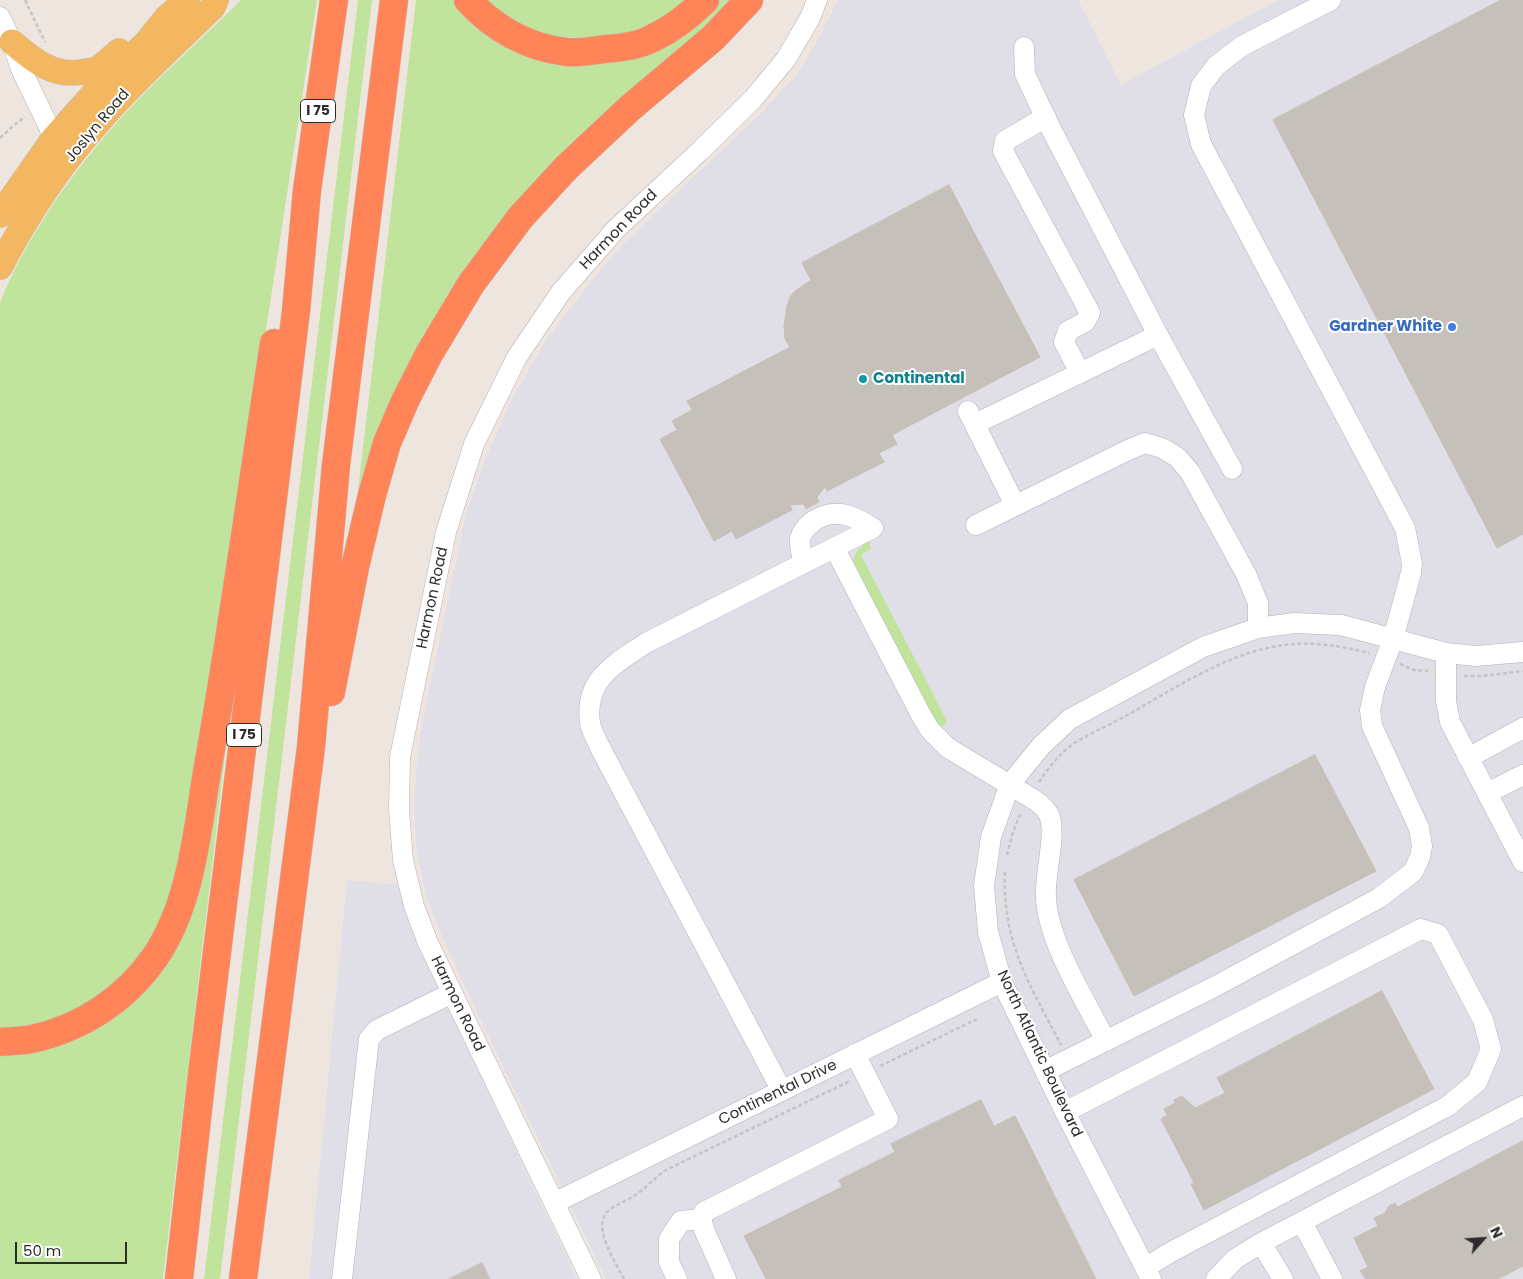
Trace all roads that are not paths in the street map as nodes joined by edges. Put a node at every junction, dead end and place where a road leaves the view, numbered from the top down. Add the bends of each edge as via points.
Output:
1 (187, 0) edge
2 (216, 0) edge
3 (334, 0) edge
4 (394, 0) edge
5 (468, 0) edge
6 (705, 0) edge
7 (749, 0) edge
8 (817, 0) edge
9 (1331, 0) edge
10 (0, 17) edge
11 (166, 18) junction
12 (12, 42) junction
13 (1024, 47) dead end
14 (1046, 117) junction
15 (54, 138) junction
16 (66, 163) junction
17 (306, 190) junction
18 (0, 215) edge
19 (0, 267) edge
20 (1158, 335) junction
21 (1080, 373) junction
22 (1232, 469) dead end
23 (1016, 505) junction
24 (976, 525) dead end
25 (834, 549) junction
26 (803, 562) junction
27 (1258, 628) junction
28 (1394, 639) junction
29 (1523, 652) edge
30 (1446, 653) junction
31 (1523, 728) edge
32 (311, 747) junction
33 (1468, 758) junction
34 (1523, 775) edge
35 (1010, 784) junction
36 (1487, 793) junction
37 (1517, 836) edge
38 (1523, 862) edge
39 (1002, 982) junction
40 (452, 993) junction
41 (1106, 1041) junction
42 (0, 1042) edge
43 (855, 1054) junction
44 (1046, 1071) junction
45 (782, 1091) junction
46 (1523, 1106) edge
47 (1065, 1112) junction
48 (554, 1203) junction
49 (701, 1219) junction
50 (1302, 1222) junction
51 (1261, 1243) junction
52 (1148, 1273) edge
53 (179, 1279) edge
54 (243, 1279) edge
55 (342, 1279) edge
56 (591, 1279) edge
57 (677, 1279) edge
58 (726, 1279) edge
59 (1216, 1279) edge
60 (1283, 1279) edge
61 (1332, 1279) edge

1 - 11 main road, Joslyn Road
2 - 16 main road, Joslyn Road via 213,7 95,126
3 - 17 highway, I 75
4 - 32 highway via 336,465
5 - 6 highway via 507,34 567,52 624,47 651,39 671,28
7 - 32 highway via 713,38 630,108 566,168 520,218 471,284 405,401 387,443 357,558 328,708
8 - 40 street, Harmon Road via 786,60 753,99 616,229 561,292 517,357 474,444 446,532 400,757 399,810 403,860 414,906
9 - 28 street via 1242,46 1216,66 1201,86 1194,115 1202,144 1405,528 1412,564
10 - 12 street
11 - 12 main road via 96,70 60,72 32,60
11 - 15 main road, Joslyn Road
12 - 15 street via 21,69
13 - 14 street via 1025,74
14 - 20 street
14 - 21 street via 1005,141 1003,151 1090,313 1085,322 1068,331 1064,342
15 - 16 street
15 - 18 main road, Joslyn Road
16 - 19 main road, Joslyn Road via 26,221
17 - 42 highway via 284,277 219,704 189,874 179,910 141,976 108,1006 62,1030 32,1039
17 - 53 highway, I 75 via 296,311
20 - 21 street
20 - 22 street
21 - 23 street via 972,418
23 - 24 street
23 - 27 street via 1128,450 1146,443 1162,448 1177,457 1190,472 1246,574 1258,604
25 - 26 street
25 - 26 street via 873,528 855,517 837,512 820,517 807,525 800,539
25 - 35 street via 930,730 948,748
26 - 45 street via 638,648 599,678 590,701 590,724 604,755
27 - 28 street, North Atlantic Boulevard via 1294,623 1341,625
27 - 35 street, North Atlantic Boulevard via 1203,646 1070,719 1042,745
28 - 30 street, North Atlantic Boulevard
28 - 41 street via 1370,710 1372,726 1419,828 1422,846 1413,872 1379,898
29 - 30 street, North Atlantic Boulevard via 1476,656
30 - 33 street via 1446,701 1450,722
31 - 33 street
32 - 54 highway
33 - 36 street
34 - 36 street
35 - 39 street, North Atlantic Boulevard via 991,837 984,886 988,932
35 - 41 street via 1043,806 1049,814 1051,834 1046,898 1051,924 1060,951
36 - 37 street
37 - 38 street
39 - 43 street, Continental Drive
39 - 44 street, North Atlantic Boulevard
40 - 48 street, Harmon Road
40 - 55 street via 377,1030 369,1040
41 - 44 street
43 - 45 street, Continental Drive
43 - 49 street via 888,1119 710,1207
44 - 47 street, North Atlantic Boulevard
45 - 48 street, Continental Drive
46 - 50 street
47 - 52 street, North Atlantic Boulevard
47 - 52 street via 1421,929 1438,934 1483,1020 1492,1049 1478,1082 1448,1106 1180,1247
48 - 56 street, Harmon Road
49 - 57 street via 681,1221 669,1239 669,1262
49 - 58 street
50 - 51 street
50 - 61 street
51 - 59 street via 1235,1259
51 - 60 street

